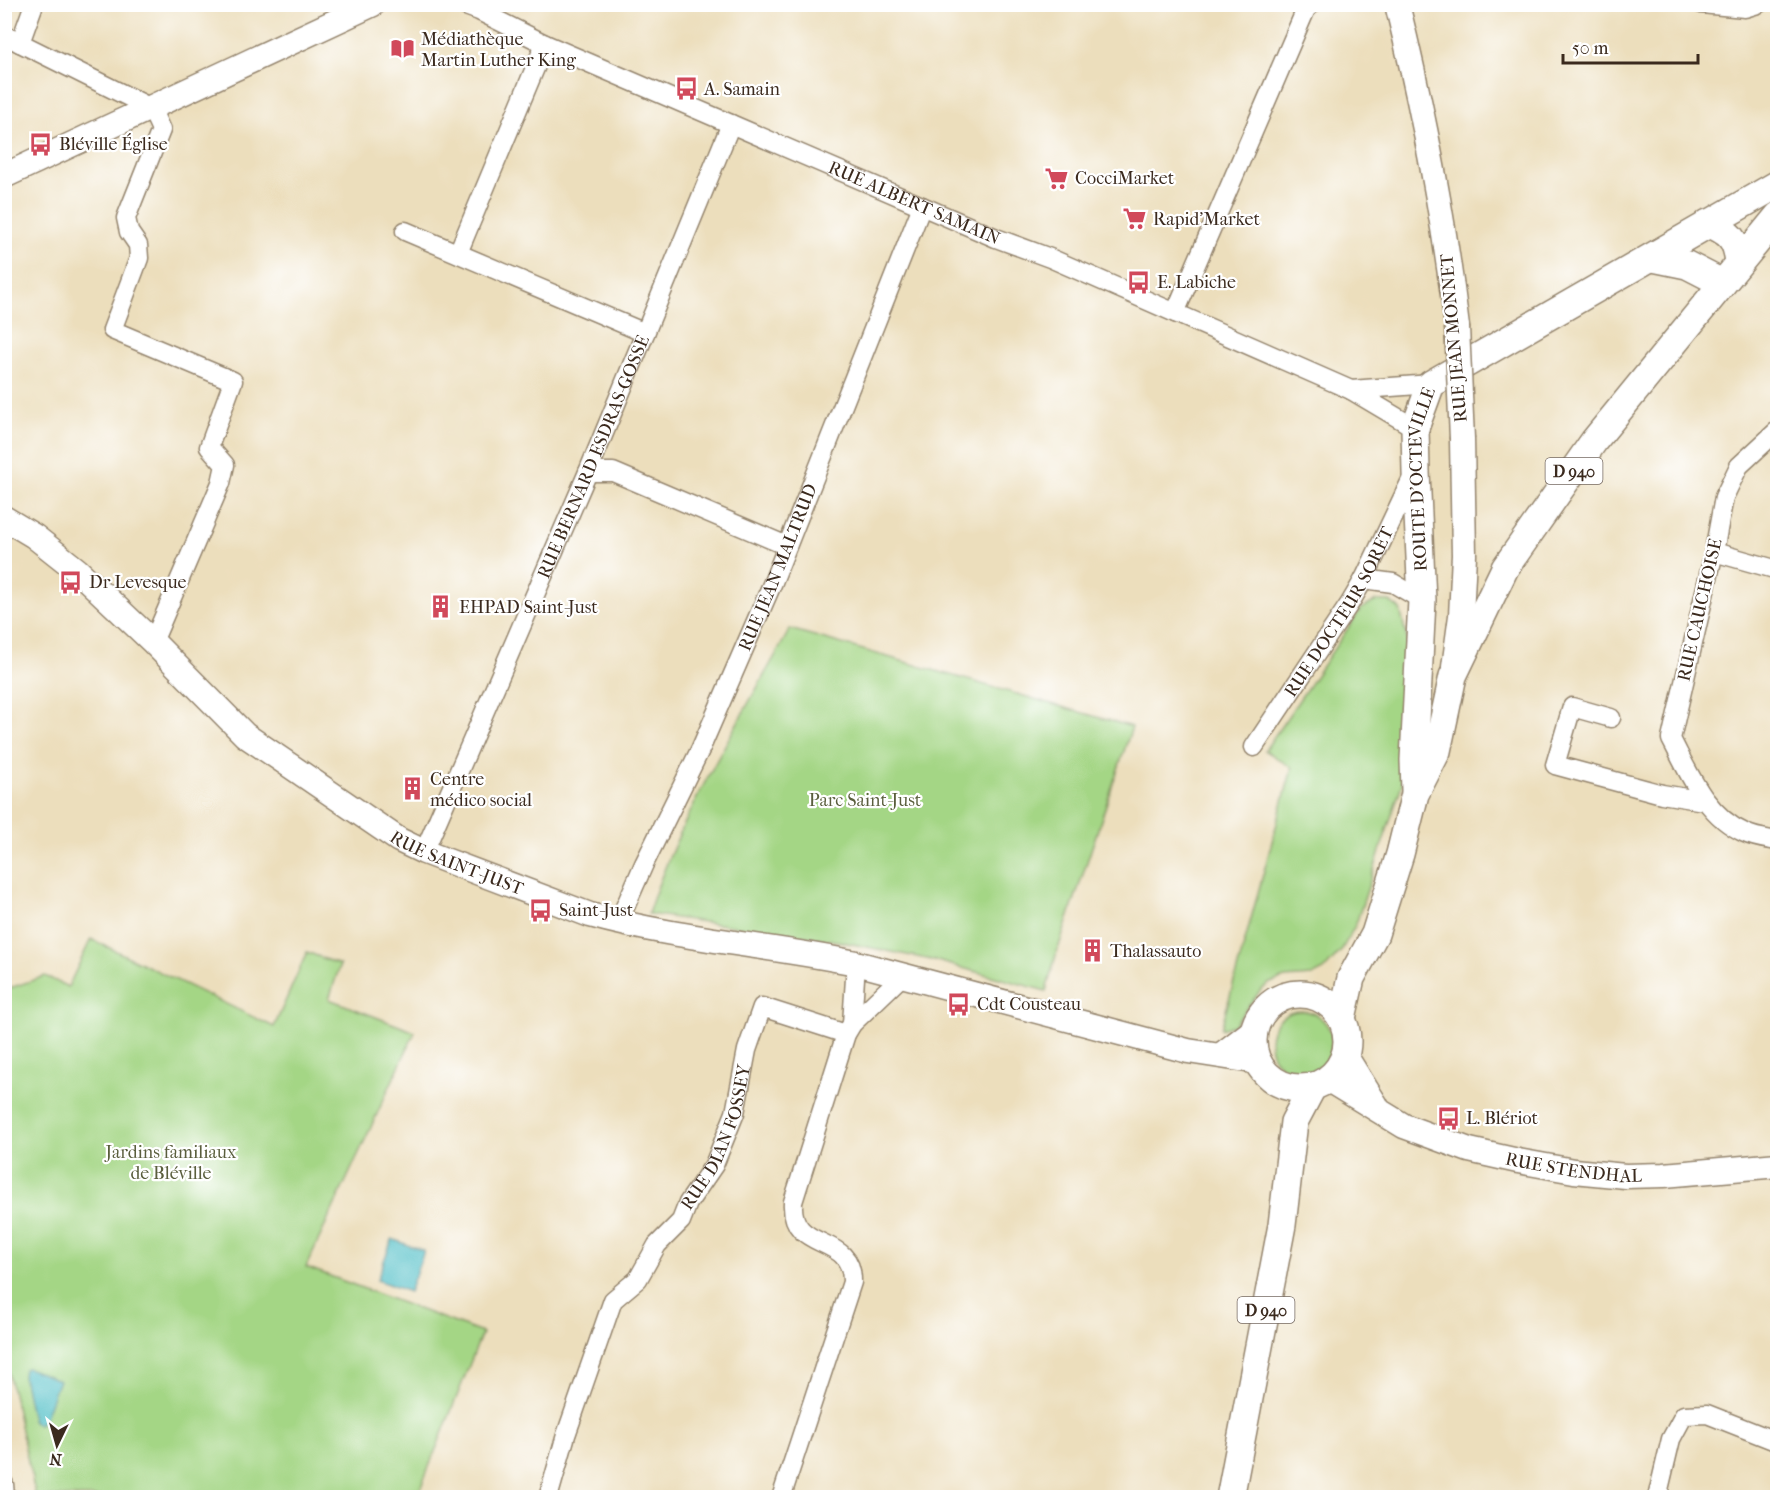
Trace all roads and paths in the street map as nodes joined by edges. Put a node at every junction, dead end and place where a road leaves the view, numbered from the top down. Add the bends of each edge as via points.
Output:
1 (34, 4) edge
2 (373, 4) edge
3 (460, 4) edge
4 (1312, 4) edge
5 (1397, 4) edge
6 (1701, 4) edge
7 (1758, 4) edge
8 (478, 8) edge
9 (12, 39) edge
10 (545, 44) junction
11 (151, 108) junction
12 (731, 124) junction
13 (4, 176) edge
14 (1778, 184) edge
15 (922, 206) junction
16 (1778, 216) edge
17 (1708, 223) junction
18 (405, 231) dead end
19 (458, 253) junction
20 (1653, 258) junction
21 (1739, 262) junction
22 (1722, 283) junction
23 (1175, 313) junction
24 (645, 333) junction
25 (1431, 384) junction
26 (1351, 390) junction
27 (1416, 428) junction
28 (1778, 430) edge
29 (588, 472) junction
30 (1416, 472) junction
31 (4, 518) edge
32 (788, 546) junction
33 (1714, 552) junction
34 (1778, 570) edge
35 (1364, 579) junction
36 (1422, 600) junction
37 (153, 642) junction
38 (1453, 676) junction
39 (1611, 718) dead end
40 (1254, 747) dead end
41 (1415, 794) junction
42 (1704, 801) junction
43 (1778, 841) edge
44 (424, 852) junction
45 (618, 923) junction
46 (856, 963) junction
47 (903, 975) junction
48 (1352, 978) junction
49 (1312, 995) junction
50 (1342, 1018) junction
51 (849, 1029) junction
52 (1255, 1029) junction
53 (1221, 1055) junction
54 (1345, 1055) junction
55 (1258, 1062) junction
56 (1279, 1082) junction
57 (1320, 1083) junction
58 (1379, 1110) junction
59 (1294, 1122) junction
60 (1778, 1165) edge
61 (1778, 1442) edge
62 (4, 1484) edge
63 (5, 1497) edge
64 (548, 1497) edge
65 (781, 1497) edge
66 (1230, 1497) edge
67 (1657, 1497) edge

1 - 9 street
2 - 11 street
3 - 8 street, RUE ALBERT SAMAIN
4 - 23 street via 1306,9
5 - 38 street, RUE JEAN MONNET, bridge via 1449,260 1456,327 1464,555
6 - 7 street via 1745,8
8 - 10 street, RUE ALBERT SAMAIN
9 - 11 street
10 - 12 street, RUE ALBERT SAMAIN
10 - 19 street
11 - 13 street
11 - 37 street via 161,130 126,218 138,245 139,258 112,330 233,381 209,447 225,465 221,483
12 - 15 street, RUE ALBERT SAMAIN
12 - 24 street, RUE BERNARD ESDRAS-GOSSE
14 - 17 main road, ROUTE D'OCTEVILLE
15 - 23 street, RUE ALBERT SAMAIN
15 - 32 street, RUE JEAN MALTRUD
16 - 21 main road, ROUTE D'OCTEVILLE / D 940
17 - 20 main road, ROUTE D'OCTEVILLE
17 - 21 main road via 1732,237
18 - 19 street
19 - 24 street
20 - 22 main road via 1687,265
20 - 25 main road, ROUTE D'OCTEVILLE
21 - 22 main road, ROUTE D'OCTEVILLE / D 940
22 - 38 main road, ROUTE D'OCTEVILLE / D 940 via 1594,441 1505,568
23 - 26 street, RUE ALBERT SAMAIN
24 - 29 street, RUE BERNARD ESDRAS-GOSSE
25 - 26 street
25 - 27 main road, ROUTE D'OCTEVILLE / D 940
26 - 27 street, RUE ALBERT SAMAIN
27 - 30 main road, ROUTE D'OCTEVILLE / D 940
28 - 33 street, RUE CAUCHOISE via 1739,466 1724,497
29 - 32 street via 613,472
29 - 44 street, RUE BERNARD ESDRAS-GOSSE
30 - 35 street, RUE DOCTEUR SORET
30 - 36 main road, ROUTE D'OCTEVILLE / D 940
31 - 37 street, RUE SAINT-JUST via 71,564
32 - 45 street, RUE JEAN MALTRUD via 700,750
33 - 34 street
33 - 42 street, RUE CAUCHOISE via 1671,739
35 - 36 street via 1394,583
35 - 40 street, RUE DOCTEUR SORET
36 - 41 main road, ROUTE D'OCTEVILLE / D 940
37 - 44 street, RUE SAINT-JUST via 245,735 399,840
38 - 41 main road, ROUTE D'OCTEVILLE / D 940 via 1437,751
39 - 42 street via 1572,707 1555,765 1662,794
41 - 48 main road, ROUTE D'OCTEVILLE / D 940 via 1375,934
42 - 43 street, RUE CAUCHOISE via 1746,834
44 - 45 street, RUE SAINT-JUST
45 - 46 street, RUE SAINT-JUST
46 - 47 street, RUE SAINT-JUST
46 - 51 street
47 - 51 street
47 - 53 street, RUE SAINT-JUST via 1188,1051
48 - 49 main road
48 - 50 main road, ROUTE D'OCTEVILLE / D 940
49 - 50 main road via 1324,1000
49 - 52 main road via 1297,994 1270,1004
50 - 54 main road via 1346,1030
51 - 64 street, RUE DIAN FOSSEY via 762,1007 747,1050 735,1113 714,1165 688,1203 681,1221 657,1245 638,1279 613,1300
51 - 65 street via 792,1213 796,1224 811,1238 842,1253 851,1267 852,1282
52 - 53 street
52 - 55 main road
53 - 55 street, RUE SAINT-JUST
54 - 57 main road via 1338,1069
54 - 58 street, RUE STENDHAL
55 - 56 main road
56 - 57 main road via 1302,1088
56 - 59 main road, D 940
57 - 58 street, RUE STENDHAL
57 - 59 main road, D 940
58 - 60 street, RUE STENDHAL via 1404,1126 1469,1150 1574,1171 1625,1176
59 - 66 main road, D 940 via 1282,1225
61 - 67 street via 1707,1414 1684,1415 1671,1439
62 - 63 street

